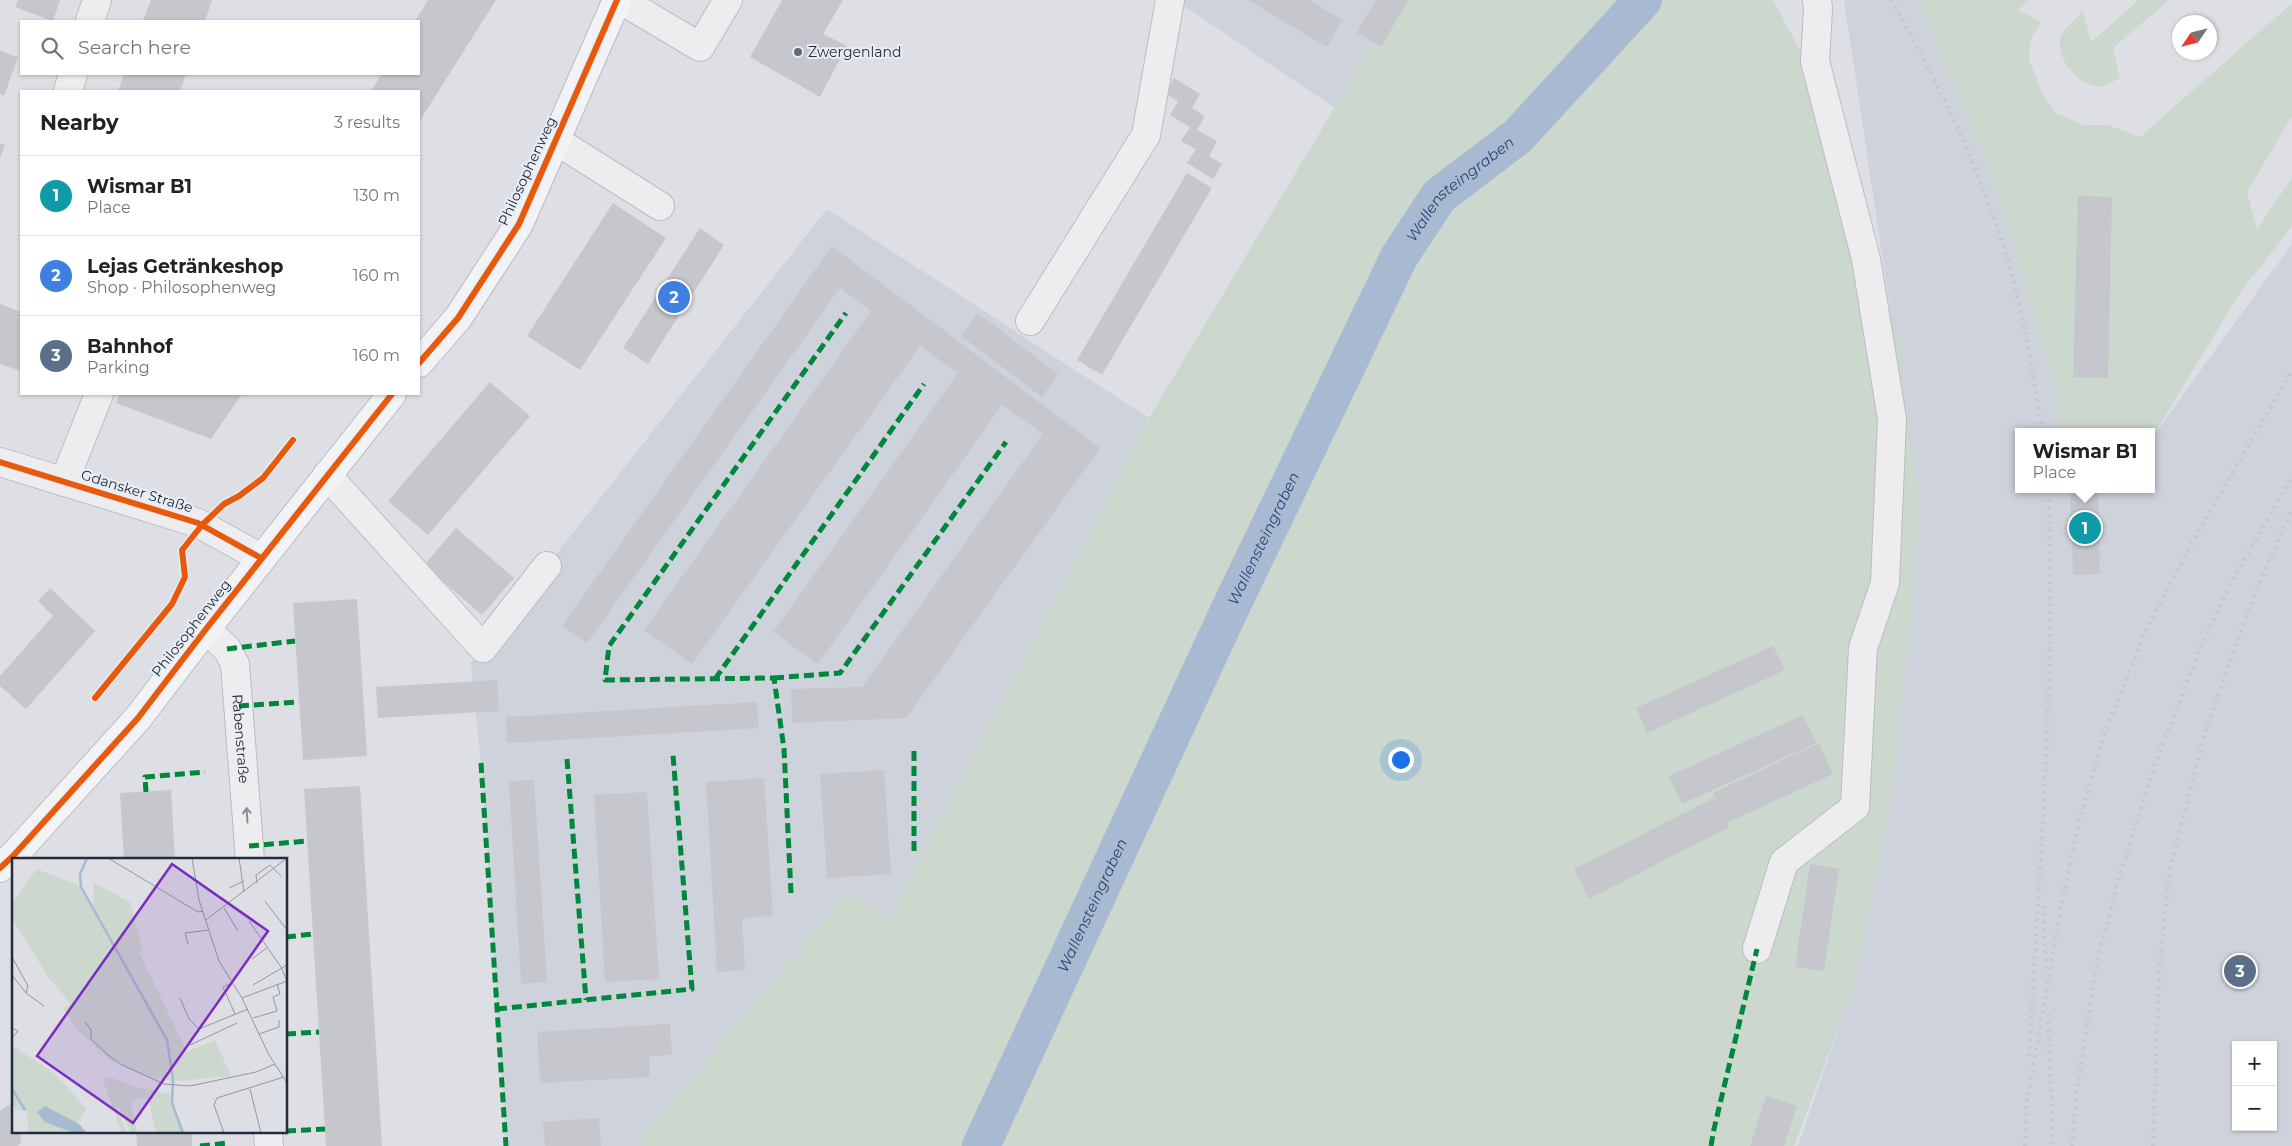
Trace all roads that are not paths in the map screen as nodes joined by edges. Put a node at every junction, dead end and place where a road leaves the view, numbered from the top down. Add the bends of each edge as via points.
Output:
1 (97, 0) edge
2 (617, 0) edge
3 (621, 0) edge
4 (728, 0) edge
5 (1170, 0) edge
6 (1817, 0) edge
7 (90, 20) edge
8 (73, 75) edge
9 (68, 90) edge
10 (555, 140) junction
11 (660, 206) dead end
12 (1030, 321) dead end
13 (420, 362) edge
14 (99, 395) edge
15 (391, 395) edge
16 (0, 462) edge
17 (327, 475) junction
18 (64, 482) junction
19 (261, 558) junction
20 (547, 566) dead end
21 (206, 628) junction
22 (250, 858) edge
23 (0, 868) edge
24 (1757, 949) dead end

1 - 7 street
2 - 10 main road, Philosophenweg
3 - 4 street via 700,47
5 - 12 street via 1146,135
6 - 24 street via 1815,61 1866,259 1892,419 1886,583 1863,648 1855,807 1784,862
8 - 9 street
10 - 11 street
10 - 13 main road, Philosophenweg via 518,224 458,318
14 - 18 street
15 - 17 main road, Philosophenweg
16 - 18 street, Gdansker Straße
17 - 19 main road, Philosophenweg
17 - 20 street via 483,648
18 - 19 street, Gdansker Straße via 198,523
19 - 21 main road, Philosophenweg
22 -> 21 street, Rabenstraße via 235,664 227,649
21 - 23 main road, Philosophenweg via 138,718

